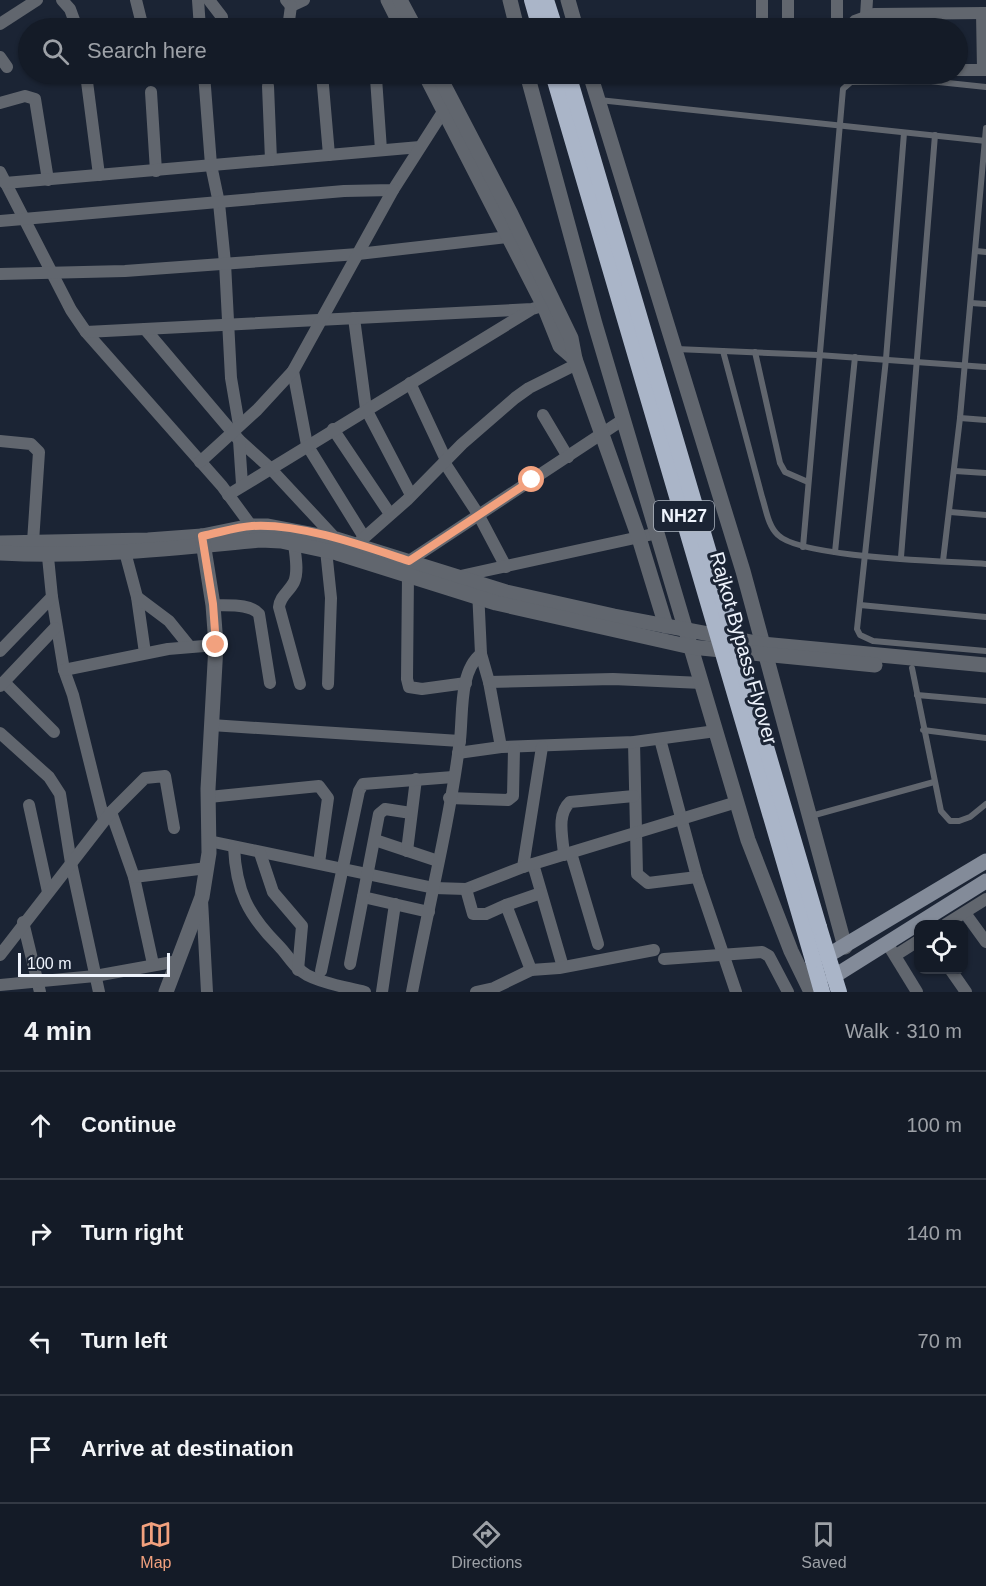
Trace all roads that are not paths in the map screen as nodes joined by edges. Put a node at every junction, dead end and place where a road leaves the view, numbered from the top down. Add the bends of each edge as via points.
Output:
1 (38, 0) edge
2 (63, 0) edge
3 (136, 0) edge
4 (198, 0) edge
5 (209, 0) edge
6 (304, 0) edge
7 (388, 0) edge
8 (400, 0) edge
9 (510, 0) edge
10 (532, 0) edge
11 (546, 0) edge
12 (568, 0) edge
13 (762, 0) edge
14 (788, 0) edge
15 (837, 0) edge
16 (867, 0) edge
17 (288, 3) edge
18 (984, 13) edge
19 (866, 16) junction
20 (73, 18) edge
21 (140, 18) edge
22 (199, 18) edge
23 (222, 18) edge
24 (397, 18) edge
25 (410, 18) edge
26 (514, 18) edge
27 (537, 18) edge
28 (552, 18) edge
29 (573, 18) edge
30 (762, 18) edge
31 (788, 18) edge
32 (837, 18) edge
33 (863, 18) edge
34 (0, 24) edge
35 (968, 70) edge
36 (984, 70) edge
37 (87, 84) edge
38 (205, 84) edge
39 (323, 84) edge
40 (376, 84) edge
41 (432, 84) edge
42 (441, 84) edge
43 (530, 84) edge
44 (557, 84) edge
45 (571, 84) edge
46 (593, 84) edge
47 (848, 84) edge
48 (958, 84) edge
49 (268, 86) dead end
50 (986, 87) edge
51 (151, 92) dead end
52 (599, 100) junction
53 (0, 103) edge
54 (447, 104) junction
55 (840, 127) junction
56 (986, 128) edge
57 (904, 133) junction
58 (935, 135) junction
59 (986, 141) edge
60 (420, 147) junction
61 (381, 150) junction
62 (329, 155) junction
63 (271, 160) junction
64 (211, 165) junction
65 (156, 171) junction
66 (99, 175) junction
67 (3, 178) edge
68 (48, 180) junction
69 (393, 190) junction
70 (219, 202) junction
71 (983, 205) edge
72 (24, 220) junction
73 (0, 221) edge
74 (515, 236) junction
75 (976, 251) junction
76 (986, 252) edge
77 (358, 254) junction
78 (225, 263) junction
79 (52, 273) junction
80 (0, 274) edge
81 (971, 303) junction
82 (986, 304) edge
83 (543, 306) junction
84 (354, 318) junction
85 (319, 320) junction
86 (228, 325) junction
87 (145, 329) junction
88 (86, 332) junction
89 (676, 349) junction
90 (723, 351) junction
91 (755, 352) junction
92 (818, 355) junction
93 (855, 357) junction
94 (886, 359) junction
95 (918, 361) junction
96 (576, 362) junction
97 (965, 366) junction
98 (986, 367) edge
99 (293, 371) junction
100 (410, 383) junction
101 (366, 409) junction
102 (543, 415) dead end
103 (624, 418) junction
104 (960, 418) junction
105 (986, 420) edge
106 (333, 429) junction
107 (237, 432) junction
108 (602, 435) junction
109 (0, 441) edge
110 (307, 445) junction
111 (568, 457) junction
112 (445, 461) junction
113 (200, 462) junction
114 (269, 467) junction
115 (955, 471) junction
116 (986, 473) edge
117 (808, 482) junction
118 (242, 484) junction
119 (228, 495) junction
120 (411, 495) junction
121 (950, 512) junction
122 (390, 514) junction
123 (478, 514) junction
124 (986, 515) edge
125 (251, 526) junction
126 (658, 533) junction
127 (639, 538) junction
128 (203, 540) junction
129 (261, 540) junction
130 (361, 541) junction
131 (0, 543) edge
132 (294, 543) junction
133 (331, 544) junction
134 (150, 545) junction
135 (803, 546) junction
136 (43, 547) junction
137 (125, 552) junction
138 (835, 552) junction
139 (0, 553) edge
140 (867, 554) junction
141 (901, 557) junction
142 (943, 561) junction
143 (986, 564) edge
144 (506, 567) junction
145 (409, 568) junction
146 (455, 577) junction
147 (478, 590) junction
148 (52, 597) junction
149 (137, 597) junction
150 (213, 604) junction
151 (860, 605) junction
152 (986, 617) edge
153 (666, 626) junction
154 (55, 628) junction
155 (686, 630) junction
156 (216, 645) junction
157 (190, 646) junction
158 (691, 646) junction
159 (763, 650) junction
160 (0, 651) edge
161 (986, 651) edge
162 (145, 653) junction
163 (482, 654) junction
164 (986, 665) edge
165 (912, 668) junction
166 (64, 670) junction
167 (986, 675) edge
168 (489, 682) junction
169 (702, 682) junction
170 (270, 683) dead end
171 (466, 683) junction
172 (2, 684) edge
173 (300, 684) dead end
174 (328, 684) dead end
175 (917, 695) junction
176 (986, 701) edge
177 (211, 725) junction
178 (923, 730) junction
179 (716, 731) junction
180 (54, 732) dead end
181 (0, 733) edge
182 (986, 738) edge
183 (660, 739) junction
184 (634, 742) junction
185 (459, 747) junction
186 (501, 747) junction
187 (542, 747) junction
188 (514, 749) junction
189 (453, 777) junction
190 (416, 779) junction
191 (934, 782) junction
192 (634, 796) junction
193 (209, 797) junction
194 (449, 798) junction
195 (737, 802) junction
196 (986, 804) edge
197 (29, 805) dead end
198 (411, 813) junction
199 (107, 816) junction
200 (811, 817) junction
201 (681, 819) junction
202 (174, 828) dead end
203 (636, 833) junction
204 (375, 840) junction
205 (209, 841) junction
206 (234, 847) junction
207 (407, 851) junction
208 (260, 853) junction
209 (568, 854) junction
210 (438, 861) junction
211 (986, 861) edge
212 (71, 862) junction
213 (319, 863) junction
214 (528, 866) junction
215 (207, 868) junction
216 (344, 868) junction
217 (368, 873) junction
218 (134, 877) junction
219 (697, 877) junction
220 (986, 881) edge
221 (434, 888) junction
222 (466, 889) junction
223 (48, 892) junction
224 (541, 893) junction
225 (202, 897) junction
226 (363, 897) junction
227 (986, 899) edge
228 (395, 904) junction
229 (506, 905) junction
230 (429, 912) junction
231 (965, 913) junction
232 (953, 920) edge
233 (23, 922) junction
234 (914, 942) edge
235 (986, 942) edge
236 (598, 944) dead end
237 (845, 947) junction
238 (892, 949) junction
239 (1, 950) edge
240 (724, 955) junction
241 (820, 958) junction
242 (178, 961) junction
243 (153, 964) junction
244 (350, 964) dead end
245 (562, 968) junction
246 (298, 970) junction
247 (531, 970) junction
248 (321, 971) dead end
249 (953, 974) edge
250 (95, 976) junction
251 (836, 984) edge
252 (0, 985) edge
253 (39, 987) edge
254 (99, 992) edge
255 (166, 992) edge
256 (207, 992) edge
257 (365, 992) edge
258 (382, 992) edge
259 (412, 992) edge
260 (476, 992) edge
261 (736, 992) edge
262 (788, 992) edge
263 (811, 992) edge
264 (822, 992) edge
265 (917, 992) edge
266 (966, 992) edge

1 - 34 street
2 - 20 street
3 - 21 street
4 - 22 street
5 - 23 street
6 - 17 street
7 - 24 street
8 - 25 street
9 - 26 street
10 - 27 highway
11 - 28 highway
12 - 29 street
13 - 30 street
14 - 31 street
15 - 32 street
16 - 19 street
18 - 19 street
18 - 36 street
19 - 33 street
35 - 36 street
37 - 66 street
38 - 64 street
39 - 62 street
40 - 61 street
41 - 54 street
42 - 54 street
43 - 103 street
44 - 241 highway, Rajkot Bypass Flyover / NH27, bridge
45 - 241 highway, Rajkot Bypass Flyover / NH27, bridge via 819,927
46 - 52 street
47 - 55 lane via 843,88
48 - 50 lane
49 - 63 street
51 - 65 street
52 - 55 lane
52 - 89 street
53 - 68 street via 25,96 34,99
54 - 60 street
54 - 74 street
55 - 57 lane
55 - 92 lane
56 - 59 lane
57 - 58 lane
57 - 94 lane
58 - 59 lane
58 - 95 lane
59 - 71 lane
60 - 61 street
60 - 69 street
61 - 62 street
62 - 63 street
63 - 64 street
64 - 65 street
64 - 70 street
65 - 66 street
66 - 68 street
67 - 68 street
67 - 72 street
69 - 70 street
69 - 77 street
70 - 72 street
70 - 78 street
71 - 75 lane
72 - 73 street
72 - 79 street
74 - 77 street
74 - 83 street
75 - 76 lane
75 - 81 lane
77 - 78 street
77 - 85 street
78 - 79 street
78 - 86 street
79 - 80 street
79 - 88 street
81 - 82 lane
81 - 97 lane
83 - 84 street
83 - 96 street via 562,349
83 - 100 street
84 - 85 street
84 - 101 street
85 - 86 street
85 - 99 street
86 - 87 street
86 - 107 street
87 - 88 street
87 - 107 street
88 - 113 street
89 - 90 lane
89 - 159 street
90 - 91 lane
90 - 135 lane via 769,520 777,534
91 - 92 lane
91 - 117 lane via 780,463 785,472
92 - 93 lane
92 - 117 lane
93 - 94 lane
93 - 138 lane
94 - 95 lane
94 - 140 lane
95 - 97 lane
95 - 141 lane
96 - 108 street
96 - 112 street via 514,398
97 - 98 lane
97 - 104 lane
99 - 107 street
99 - 110 street
100 - 101 street
100 - 112 street
101 - 106 street
101 - 120 street
102 - 111 street
103 - 108 street
103 - 126 street
104 - 105 lane
104 - 115 lane
106 - 110 street
106 - 122 street
107 - 113 street
107 - 114 street
107 - 118 street
108 - 111 street
108 - 127 street
109 - 136 street via 31,444 39,452
110 - 114 street
110 - 130 street
111 - 123 street
112 - 120 street
112 - 123 street
113 - 119 street
114 - 118 street
114 - 133 street
115 - 116 lane
115 - 121 lane
117 - 135 lane
118 - 119 street
119 - 125 street
120 - 122 street
121 - 124 lane
121 - 142 lane
122 - 130 street
123 - 144 street
123 - 145 street
125 - 128 street
125 - 129 street
125 - 133 street
126 - 127 street
126 - 155 street
127 - 144 street
127 - 153 street
128 - 129 street
128 - 134 street
128 - 150 street
129 - 132 street
130 - 133 street
130 - 145 street
131 - 136 street
132 - 133 street
132 - 173 street via 296,574 279,607
133 - 145 street
133 - 174 street
134 - 136 street
134 - 137 street
135 - 138 lane
136 - 137 street
136 - 139 street
136 - 148 street
137 - 149 street
138 - 140 lane
140 - 141 lane
140 - 151 lane
141 - 142 lane
142 - 143 lane
144 - 146 street
145 - 146 street
145 - 147 street
145 - 171 street via 409,687
146 - 147 street
147 - 153 street
147 - 158 street
147 - 163 street
148 - 154 street
148 - 160 street
149 - 157 street via 170,621
149 - 162 street
150 - 156 street
150 - 170 street via 247,607 259,614
151 - 152 lane
151 - 161 lane via 857,629 864,638
153 - 155 street
154 - 166 street
154 - 172 street
155 - 158 street
155 - 159 street
156 - 157 street
156 - 177 street
157 - 162 street
158 - 159 street
158 - 169 street
159 - 164 street
159 - 165 street
159 - 200 street
162 - 166 street
163 - 168 street
163 - 171 street via 470,666
165 - 167 street
165 - 175 lane
166 - 199 street
168 - 169 street
168 - 186 street
169 - 179 street
171 - 185 street
172 - 180 street
175 - 176 lane
175 - 178 lane
177 - 185 street
177 - 193 street
178 - 182 lane
178 - 191 lane
179 - 183 street
179 - 195 street
181 - 212 street via 57,786
183 - 184 street
183 - 201 street
184 - 187 street
184 - 192 street
185 - 186 street
185 - 189 street
186 - 188 street
187 - 188 street
187 - 214 street
188 - 194 street via 514,789 508,800
189 - 190 street
189 - 194 street
190 - 198 street
190 - 216 street via 363,784
191 - 196 lane via 941,811 950,822 970,817
191 - 200 lane
192 - 203 street
192 - 209 street via 570,802 561,817
193 - 205 street
193 - 213 street via 319,786 328,798
194 - 210 street
195 - 201 street
195 - 263 street via 786,940
197 - 223 street
198 - 204 street via 381,811
198 - 207 street
199 - 202 street via 145,778 165,776
199 - 212 street
199 - 218 street
200 - 237 street
201 - 203 street
201 - 219 street
203 - 209 street
203 - 219 street via 636,867 641,879 648,883
204 - 207 street
204 - 217 street
205 - 206 street
205 - 215 street
206 - 208 street
206 - 246 street via 237,883 243,899 266,935
207 - 210 street
208 - 213 street
208 - 246 street via 273,892 302,926
209 - 214 street
209 - 236 street
210 - 221 street
211 - 237 main road
212 - 223 street
212 - 250 street
213 - 216 street
214 - 222 street
214 - 224 street
215 - 218 street
215 - 225 street
216 - 217 street
216 - 248 street
217 - 221 street
217 - 226 street
218 - 243 street
219 - 240 street
220 - 238 main road
221 - 222 street
221 - 230 street
222 - 229 street via 473,915
223 - 233 street
224 - 229 street
224 - 245 street
225 - 242 street
225 - 256 street
226 - 228 street
226 - 244 street
227 - 231 street
228 - 230 street
228 - 258 street
229 - 247 street
230 - 259 street
231 - 232 street
231 - 235 street
233 - 239 street
233 - 253 street
234 - 238 street
237 - 241 main road
238 - 251 main road
238 - 265 street
240 - 245 street via 659,954
240 - 261 street
240 - 262 street via 762,952
241 - 251 highway, NH27
241 - 264 highway, Rajkot Bypass Flyover / NH27
242 - 243 street
242 - 255 street
243 - 250 street
245 - 247 street
246 - 257 street via 309,977
247 - 260 street
249 - 266 street
250 - 253 street
250 - 254 street
252 - 253 street

